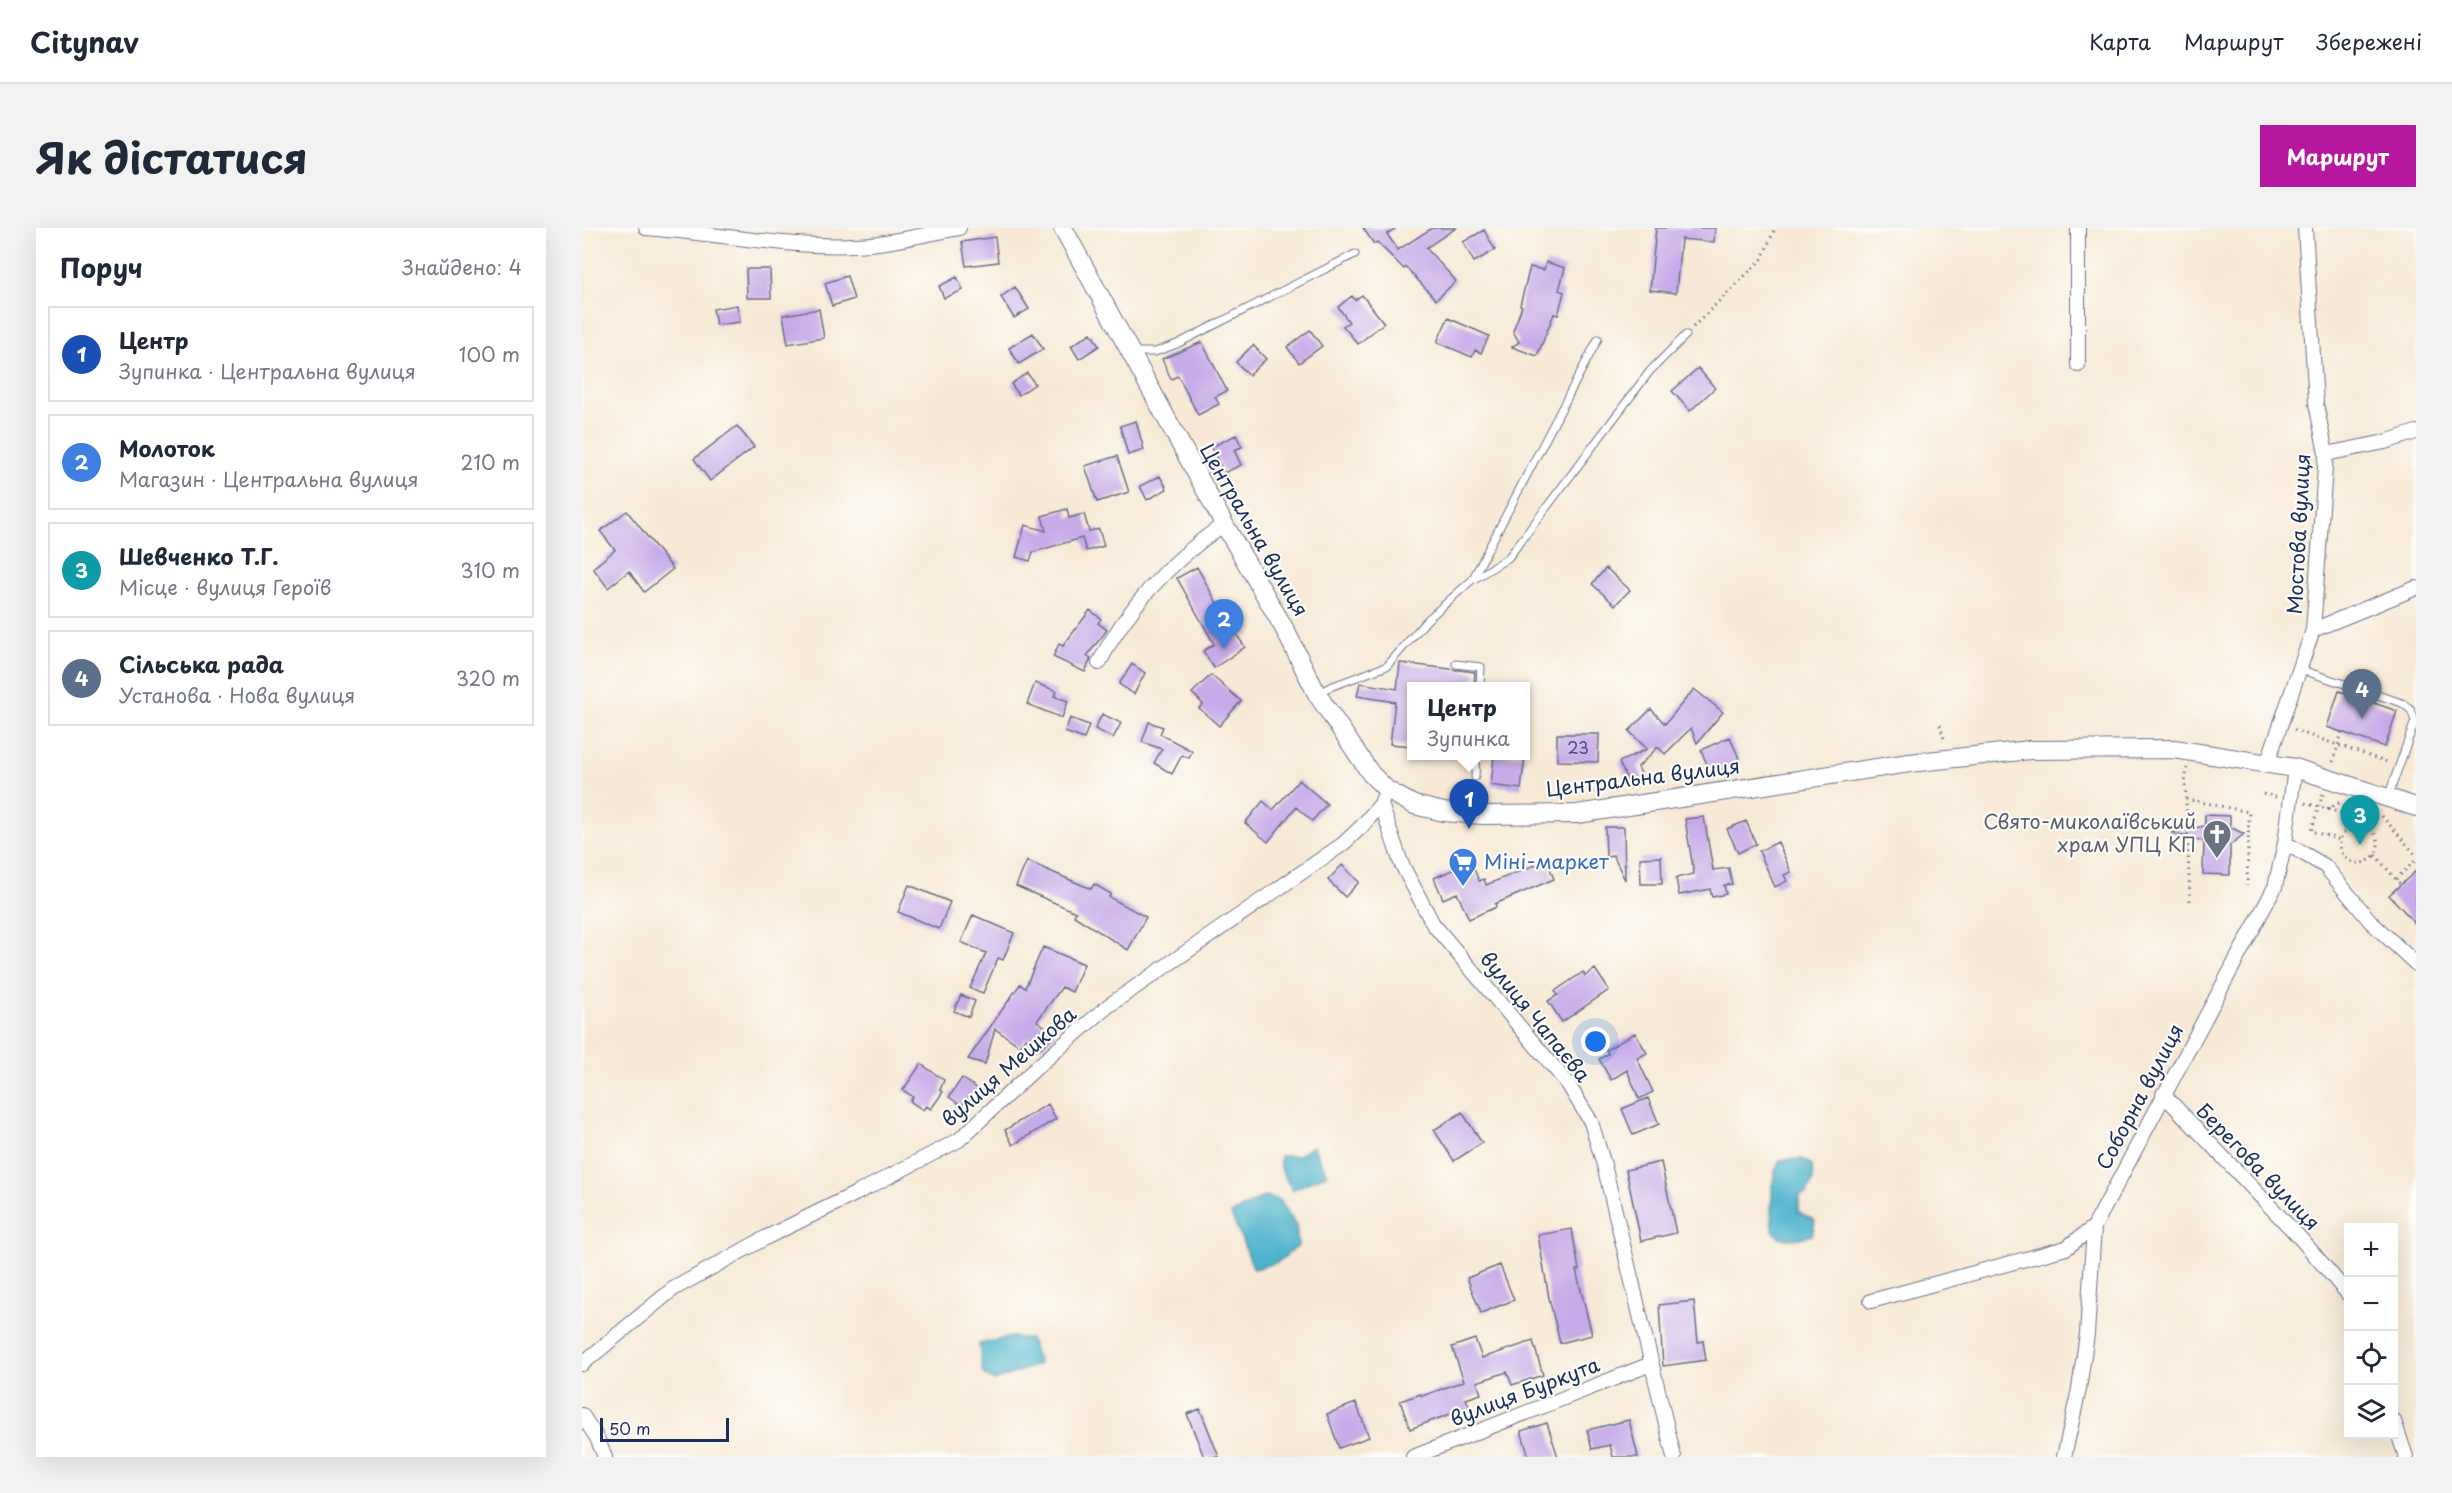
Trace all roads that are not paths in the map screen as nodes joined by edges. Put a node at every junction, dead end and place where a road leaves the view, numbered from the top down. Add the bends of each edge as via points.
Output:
1 (646, 228) edge
2 (959, 228) edge
3 (1063, 228) edge
4 (2078, 228) edge
5 (2305, 228) edge
6 (707, 230) edge
7 (1355, 254) dead end
8 (1686, 335) road end
9 (1598, 339) dead end
10 (1128, 352) junction
11 (2078, 365) dead end
12 (2416, 432) edge
13 (2326, 454) junction
14 (1224, 524) junction
15 (1472, 580) junction
16 (2416, 588) edge
17 (2313, 630) junction
18 (1099, 663) dead end
19 (1456, 663) dead end
20 (2299, 669) junction
21 (1480, 682) edge
22 (1317, 694) junction
23 (1476, 760) edge
24 (2267, 764) junction
25 (2295, 768) junction
26 (1475, 777) dead end
27 (1384, 797) junction
28 (2384, 805) junction
29 (2416, 807) edge
30 (2285, 843) junction
31 (2416, 964) edge
32 (2163, 1094) junction
33 (2094, 1227) junction
34 (2344, 1288) edge
35 (1871, 1300) dead end
36 (582, 1364) edge
37 (1650, 1364) junction
38 (582, 1415) edge
39 (2398, 1434) edge
40 (605, 1457) edge
41 (1413, 1457) edge
42 (1674, 1457) edge
43 (2064, 1457) edge
44 (2406, 1457) edge

1 - 6 street
2 - 6 street via 858,245 801,245
3 - 10 street, Центральна вулиця
4 - 11 street
5 - 13 street, Мостова вулиця via 2316,403
7 - 10 lane via 1178,344 1155,352
8 - 15 lane via 1650,371 1508,558
9 - 15 lane
10 - 14 street, Центральна вулиця
12 - 13 street
13 - 17 street, Мостова вулиця
14 - 18 street via 1158,579 1129,613
14 - 22 street, Центральна вулиця via 1284,627
15 - 22 lane via 1427,620 1387,666
16 - 17 street
17 - 20 street, Мостова вулиця
19 - 21 lane via 1481,667
20 - 24 street, Мостова вулиця
20 - 28 lane via 2402,703 2411,710 2415,721
22 - 27 street, Центральна вулиця
23 - 26 lane
24 - 25 street, Центральна вулиця
24 - 27 street, Центральна вулиця via 2174,749 2030,750 1909,763 1577,813 1444,812
25 - 28 street, Центральна вулиця
25 - 30 street, Соборна вулиця
27 - 36 street, вулиця Мешкова via 1343,844 1108,1006 959,1140 673,1289
27 - 37 street, вулиця Чапаєва via 1401,863 1433,924 1568,1084 1591,1122
28 - 29 street, Центральна вулиця
30 - 31 street via 2325,866 2371,921
30 - 32 street, Соборна вулиця via 2275,887
32 - 33 street, Соборна вулиця
32 - 34 street, Берегова вулиця
33 - 35 street via 2066,1248
33 - 43 street, Соборна вулиця via 2087,1334
37 - 41 street, вулиця Буркута
37 - 42 street, вулиця Чапаєва
38 - 40 street
39 - 44 street

